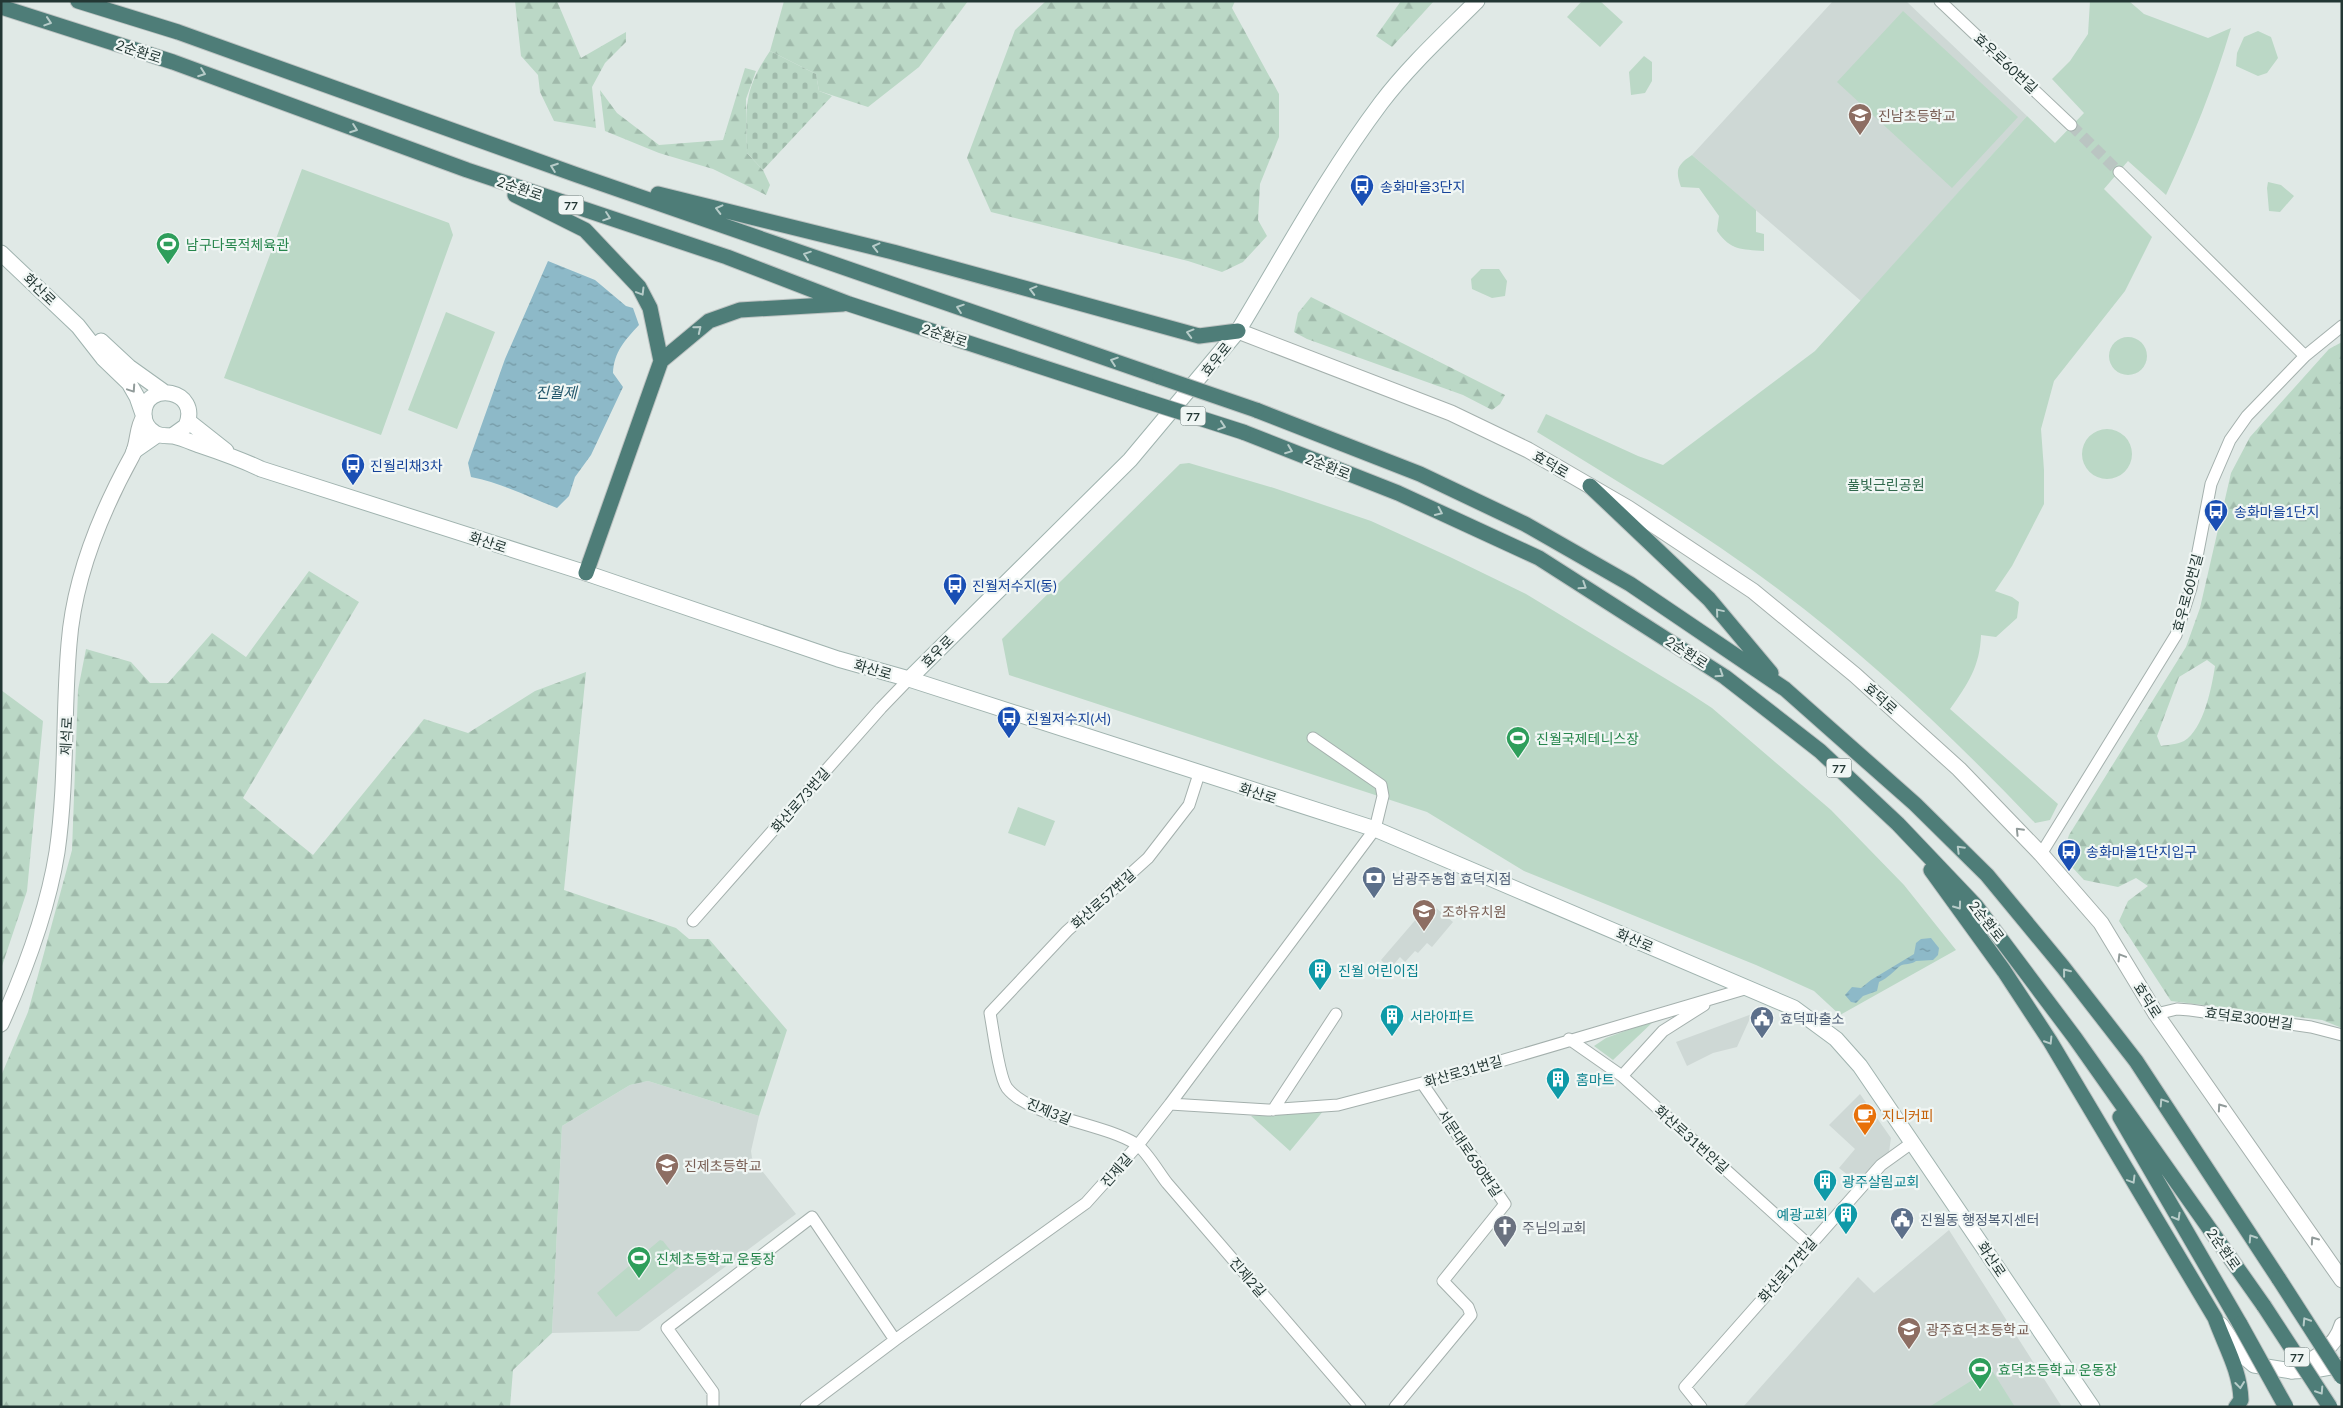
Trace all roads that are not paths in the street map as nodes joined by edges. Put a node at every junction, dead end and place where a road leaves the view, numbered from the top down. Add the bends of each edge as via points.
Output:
1 (78, 1) edge
2 (1477, 1) edge
3 (1940, 1) edge
4 (1, 7) edge
5 (2071, 125) tunnel mouth
6 (467, 170) junction
7 (2119, 172) tunnel mouth
8 (577, 175) junction
9 (1, 253) edge
10 (849, 304) junction
11 (78, 326) junction
12 (2342, 326) edge
13 (1238, 331) junction
14 (2305, 356) junction
15 (661, 357) junction
16 (164, 392) junction
17 (144, 416) junction
18 (188, 421) junction
19 (165, 435) junction
20 (134, 451) junction
21 (234, 456) junction
22 (1590, 486) junction
23 (586, 573) junction
24 (909, 679) junction
25 (1785, 689) junction
26 (1313, 738) dead end
27 (1199, 774) junction
28 (1898, 824) junction
29 (1375, 829) junction
30 (2040, 854) junction
31 (693, 921) dead end
32 (1748, 988) junction
33 (1718, 996) junction
34 (990, 1014) joint
35 (1336, 1014) dead end
36 (2156, 1014) junction
37 (1, 1024) edge
38 (2342, 1035) edge
39 (2074, 1038) junction
40 (1570, 1039) junction
41 (1622, 1076) junction
42 (1422, 1083) junction
43 (1170, 1104) junction
44 (1272, 1110) junction
45 (1913, 1142) junction
46 (1138, 1145) junction
47 (1809, 1245) junction
48 (2342, 1280) edge
49 (2215, 1318) junction
50 (2342, 1325) edge
51 (895, 1340) junction
52 (2342, 1364) edge
53 (2292, 1371) junction
54 (2342, 1377) edge
55 (713, 1407) edge
56 (806, 1407) edge
57 (1360, 1407) edge
58 (1395, 1407) edge
59 (1701, 1407) edge
60 (2092, 1407) edge
61 (2236, 1407) edge
62 (2286, 1407) edge
63 (2330, 1407) edge

8 -> 1 highway, 2순환로 / 77 via 178,32
2 - 13 main road, 효우로 via 1406,73 1377,109 1352,144
3 - 5 street, 효우로60번길
4 -> 6 highway, 2순환로 / 77 via 173,62
6 -> 10 highway, 2순환로 / 77 via 727,257
6 -> 15 highway via 585,230 639,287 650,308
7 - 14 street
13 -> 8 highway via 1199,336 893,252
25 -> 8 highway, 2순환로 / 77, bridge via 1630,584 1525,524 1420,474 1256,410
9 - 11 main road, 화산로
15 -> 10 highway via 709,321 740,310
10 -> 28 highway, 2순환로 / 77, bridge via 1243,432 1398,493 1539,558 1725,677 1820,751
11 - 16 main road via 94,335 129,367
11 -> 17 main road via 129,383
12 - 14 street, 효우로60번길
13 - 22 main road, 효덕로 via 1451,413 1528,450
13 - 24 main road, 효우로 via 1130,460
14 - 30 street, 효우로60번길 via 2247,416 2230,440 2211,484 2191,588 2176,635
15 - 23 highway
16 - 17 main road via 147,403
16 - 18 main road via 174,393 184,400
17 - 19 main road via 151,430
17 - 20 main road via 139,423
18 - 19 main road via 182,430
18 - 21 main road
19 - 20 main road
19 - 21 main road
20 - 37 main road, 제석로 via 96,529 81,573 69,643 62,807 56,853 29,954
21 - 23 main road, 화산로 via 260,469
25 -> 22 highway via 1709,599
30 -> 22 main road, 효덕로 via 1959,769 1855,675 1753,591
23 - 24 main road, 화산로 via 785,641
24 - 27 main road, 화산로
24 - 31 street, 화산로73번길
54 -> 25 highway, 2순환로 / 77, bridge via 2136,1062 2063,967 1987,875 1915,804
26 - 29 street via 1381,786 1383,796
27 - 29 main road, 화산로
27 - 34 street, 화산로57번길 via 1189,805 1148,858 1068,931
28 - 39 highway, 2순환로 / 77 via 1976,906
28 -> 49 highway via 2050,1041
29 - 32 main road, 화산로
29 - 43 street, 진제길
36 -> 30 main road, 효덕로 via 2101,923
32 - 33 street, 화산로31번길
32 - 45 main road, 화산로 via 1794,1008 1836,1039 1860,1066
33 - 40 street, 화산로31번길
33 - 41 street via 1663,1031
34 - 46 street, 진제3길 via 1006,1087 1016,1096 1060,1117 1116,1134
35 - 44 street
36 - 38 street, 효덕로300번길 via 2190,1010 2311,1027
48 -> 36 main road, 효덕로
39 -> 62 highway, bridge
39 -> 63 highway, 2순환로 / 77, bridge via 2264,1306
40 - 41 street, 화산로31번안길
40 - 42 street, 화산로31번길
41 - 47 street, 화산로31번안길
42 - 44 street, 화산로31번길 via 1338,1105
42 - 58 street, 서문대로650번길 via 1505,1204 1444,1281 1468,1307 1470,1315
43 - 44 street, 화산로31번길
43 - 46 street, 진제길
45 - 47 street, 화산로17번길 via 1881,1165
45 - 60 main road, 화산로
46 - 51 street, 진제길 via 1086,1203
46 - 57 street, 진제2길
47 - 59 street, 화산로17번길 via 1685,1386
49 - 53 main road via 2241,1354 2254,1365
49 -> 61 highway via 2241,1382 2241,1400
50 - 53 main road via 2340,1334 2318,1357
51 - 55 street via 812,1217 667,1328 714,1392
51 - 56 street, 진제길
52 - 53 main road

